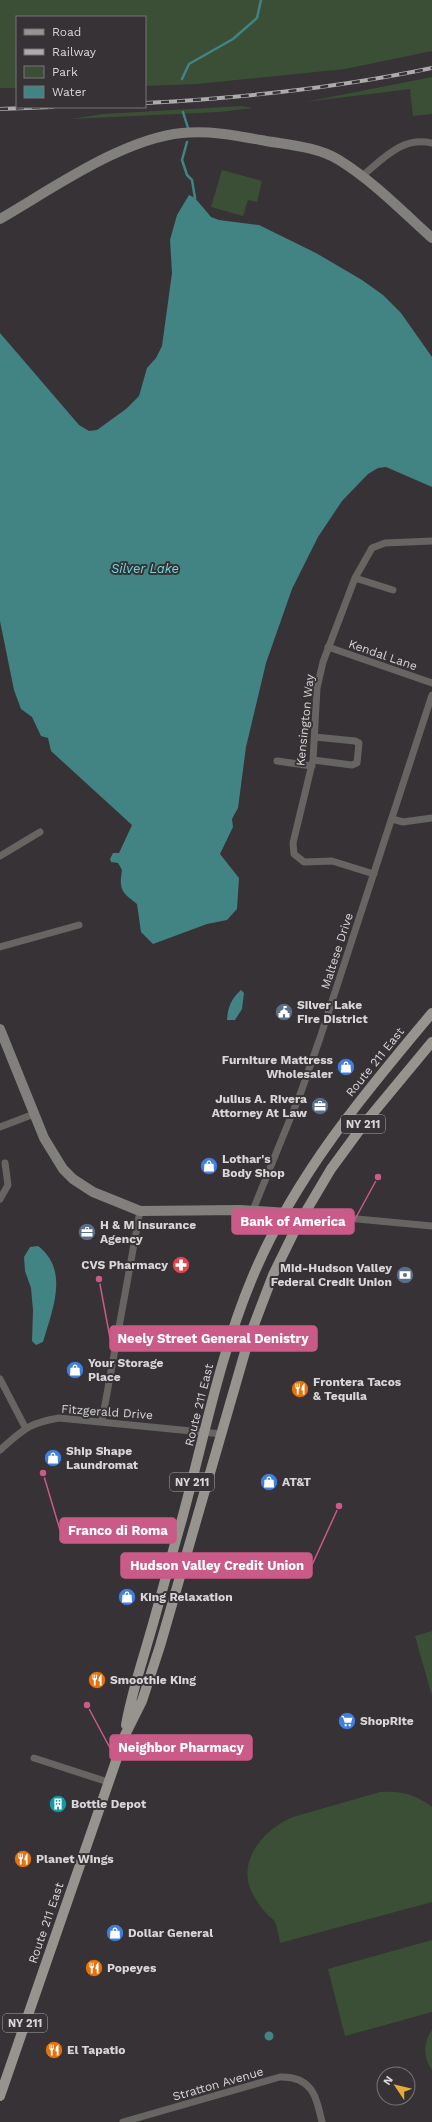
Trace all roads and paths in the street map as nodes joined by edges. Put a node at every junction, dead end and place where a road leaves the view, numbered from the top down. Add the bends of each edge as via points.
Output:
1 (432, 143) edge
2 (362, 176) junction
3 (0, 219) edge
4 (432, 238) edge
5 (432, 541) edge
6 (355, 578) junction
7 (393, 590) dead end
8 (328, 647) junction
9 (432, 683) edge
10 (432, 696) edge
11 (315, 738) junction
12 (277, 761) dead end
13 (313, 763) junction
14 (432, 818) edge
15 (392, 819) junction
16 (40, 832) dead end
17 (0, 856) edge
18 (374, 874) junction
19 (79, 925) dead end
20 (0, 947) edge
21 (432, 1013) edge
22 (0, 1029) edge
23 (2, 1042) edge
24 (432, 1042) edge
25 (34, 1114) junction
26 (0, 1127) edge
27 (5, 1162) dead end
28 (0, 1198) edge
29 (253, 1210) junction
30 (140, 1211) junction
31 (284, 1213) junction
32 (304, 1214) junction
33 (432, 1226) edge
34 (0, 1379) edge
35 (102, 1421) junction
36 (25, 1428) junction
37 (205, 1432) junction
38 (222, 1434) junction
39 (0, 1450) edge
40 (124, 1735) junction
41 (34, 1758) dead end
42 (108, 1782) junction
43 (0, 2096) edge
44 (123, 2122) edge
45 (322, 2122) edge

1 - 2 street via 422,141 403,145
2 - 3 street via 338,159 297,146 236,136 182,133 158,137 96,163
2 - 4 street
5 - 6 street, Kensington Way via 385,543 372,548
6 - 7 street
6 - 8 street, Kensington Way
8 - 9 street, Kendal Lane
8 - 11 street, Kensington Way via 317,688
10 - 15 street, Maltese Drive
11 - 13 street, Kensington Way
11 - 13 street via 355,741 360,746 357,763 352,765
12 - 13 street
13 - 18 street, Kensington Way via 293,843 294,854 304,862 332,861
14 - 15 street via 403,822
15 - 18 street, Maltese Drive
16 - 17 street
18 - 29 street, Maltese Drive via 301,1092
19 - 20 street
21 - 31 main road, Route 211 East / NY 211 via 330,1140
22 - 23 street
23 - 25 street
24 - 32 main road, Route 211 East / NY 211 via 347,1145
25 - 26 street
25 - 30 street via 53,1156 67,1174 93,1192
27 - 28 street via 8,1185
29 - 30 street
29 - 31 street
30 - 35 street
31 - 32 street
31 - 37 main road, Route 211 East / NY 211 via 242,1304
32 - 33 street
32 - 38 main road, Route 211 East / NY 211 via 284,1252 256,1317
34 - 36 street
35 - 36 street, Fitzgerald Drive via 60,1418 44,1420
35 - 37 street, Fitzgerald Drive
36 - 39 street, Fitzgerald Drive
37 - 38 street, Fitzgerald Drive
37 - 40 main road, Route 211 East / NY 211 via 131,1697
38 - 40 main road, Route 211 East / NY 211 via 160,1646 142,1701
40 - 42 main road, Route 211 East / NY 211
41 - 42 street
42 - 43 main road, Route 211 East / NY 211
44 - 45 street, Stratton Avenue via 280,2077 293,2077 304,2082 314,2094

